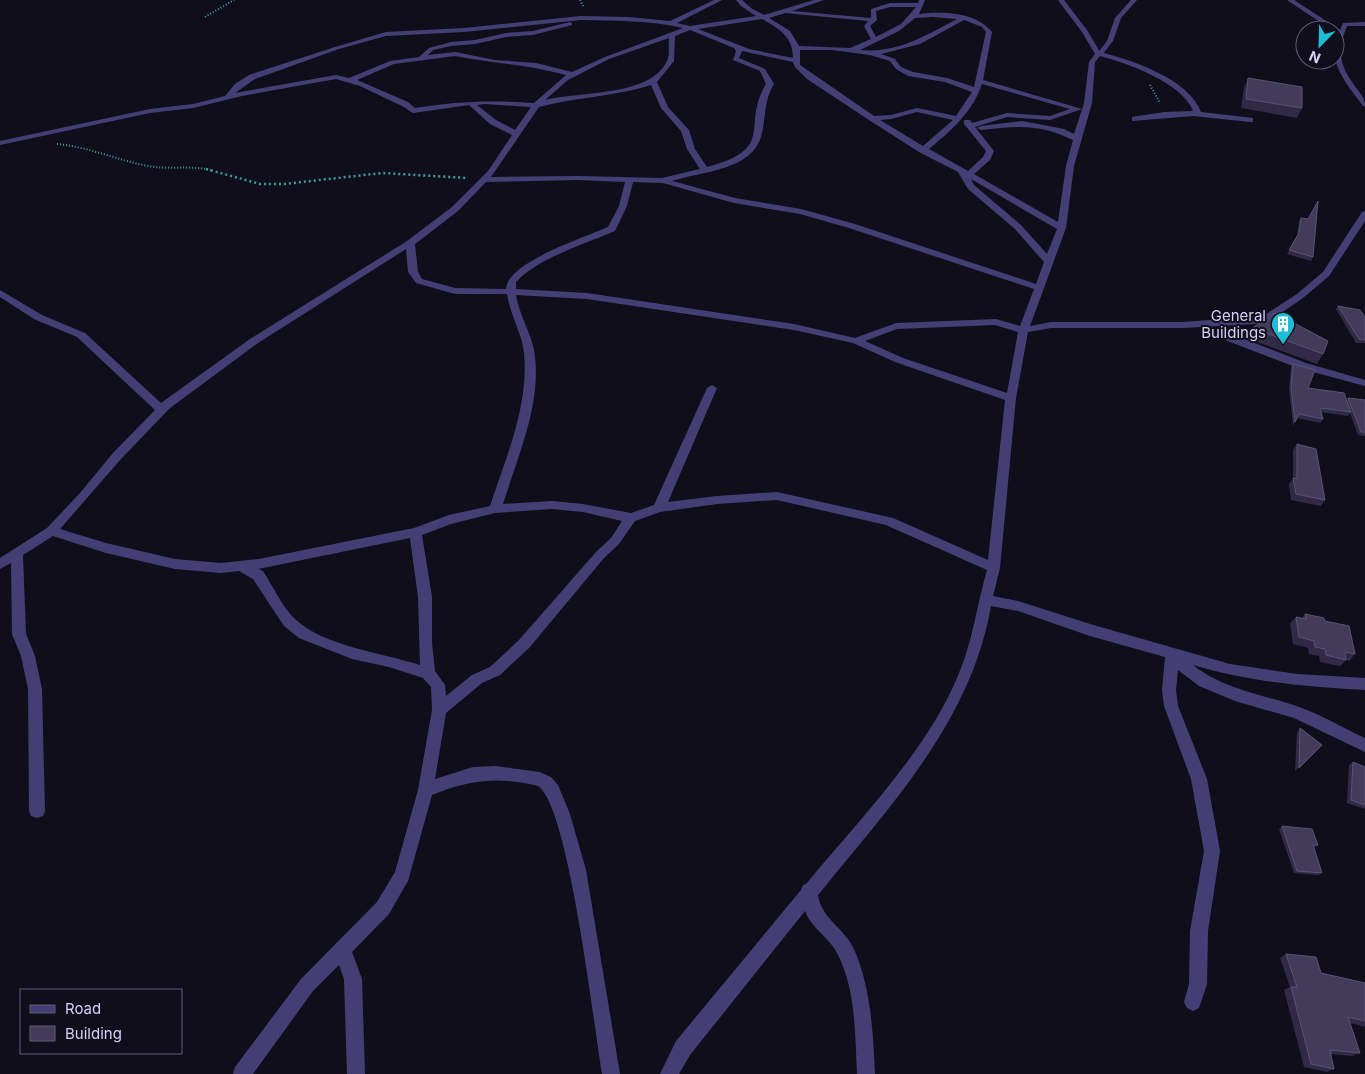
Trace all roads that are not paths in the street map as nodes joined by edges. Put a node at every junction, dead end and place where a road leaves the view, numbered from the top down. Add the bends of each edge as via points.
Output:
1 (719, 0) edge
2 (739, 0) edge
3 (822, 0) edge
4 (1061, 0) edge
5 (1134, 0) edge
6 (1290, 0) edge
7 (921, 2) edge
8 (781, 11) junction
9 (764, 16) junction
10 (914, 16) junction
11 (581, 18) junction
12 (963, 18) junction
13 (874, 20) junction
14 (1321, 20) edge
15 (671, 23) junction
16 (1345, 24) edge
17 (1365, 24) edge
18 (690, 28) junction
19 (672, 34) junction
20 (875, 40) junction
21 (737, 47) junction
22 (797, 48) junction
23 (850, 49) junction
24 (871, 53) junction
25 (1100, 54) joint
26 (417, 60) junction
27 (796, 61) junction
28 (1340, 70) edge
29 (571, 74) junction
30 (351, 80) junction
31 (980, 81) junction
32 (653, 82) junction
33 (977, 91) junction
34 (228, 97) junction
35 (471, 103) junction
36 (536, 105) junction
37 (1365, 105) edge
38 (1081, 110) junction
39 (1197, 112) junction
40 (872, 118) junction
41 (960, 118) junction
42 (1135, 119) dead end
43 (1250, 120) dead end
44 (971, 127) junction
45 (517, 134) junction
46 (1078, 139) junction
47 (0, 144) edge
48 (922, 150) junction
49 (704, 170) junction
50 (965, 173) junction
51 (630, 179) junction
52 (485, 180) junction
53 (663, 181) junction
54 (1365, 214) edge
55 (1062, 228) junction
56 (410, 244) junction
57 (1049, 262) junction
58 (1040, 288) junction
59 (511, 291) junction
60 (0, 293) edge
61 (1183, 325) junction
62 (1023, 330) junction
63 (856, 341) junction
64 (1365, 384) edge
65 (712, 388) dead end
66 (1011, 398) junction
67 (161, 410) junction
68 (660, 508) junction
69 (495, 509) junction
70 (631, 518) junction
71 (51, 531) junction
72 (416, 532) junction
73 (16, 555) junction
74 (0, 564) edge
75 (241, 566) junction
76 (994, 568) junction
77 (985, 600) junction
78 (1170, 655) junction
79 (428, 673) junction
80 (1365, 684) edge
81 (439, 710) junction
82 (1365, 745) edge
83 (426, 790) junction
84 (37, 811) dead end
85 (808, 891) junction
86 (342, 949) junction
87 (1193, 1002) dead end
88 (242, 1074) edge
89 (356, 1074) edge
90 (611, 1074) edge
91 (669, 1074) edge
92 (866, 1074) edge

1 - 15 street
2 - 9 street via 743,6
3 - 8 street
4 - 38 street via 1098,54 1092,62 1088,103
5 - 25 lane via 1118,18 1110,41
6 - 14 lane
7 - 10 street
7 - 13 street via 876,8 872,12
8 - 9 street
8 - 13 street
9 - 18 street
9 - 22 street via 789,34
10 - 12 street via 939,14
10 - 20 street via 901,28
11 - 15 street
11 - 26 street via 563,27 436,47
11 - 34 street via 386,34 252,77
12 - 24 street via 918,43
12 - 31 street via 986,27 989,32
13 - 20 street via 867,26
15 - 18 street
16 - 17 lane
18 - 19 street
18 - 21 street
19 - 29 street
19 - 32 street via 671,60
20 - 23 street
21 - 27 street
21 - 49 street via 739,51 735,59 763,70 770,84 763,97 755,144 752,150 739,158
22 - 23 street
22 - 27 street
23 - 24 street
24 - 33 street via 888,58 911,74 947,80
25 - 39 street via 1119,58 1187,94 1196,104
26 - 29 street via 461,54 496,62 536,65
26 - 30 street via 392,62
27 - 40 street via 803,72
28 - 37 lane
29 - 36 street
30 - 34 street via 332,78
30 - 35 street via 406,105 410,111
31 - 33 street
31 - 38 street
32 - 36 street via 630,90 562,98
32 - 49 street via 666,108 685,130 691,149
33 - 41 street
34 - 47 street
35 - 36 street
35 - 45 street via 493,122
36 - 45 street
38 - 44 street via 1050,118 1007,115
38 - 46 street
39 - 42 street
39 - 43 street
40 - 41 street via 917,110
40 - 48 street
41 - 44 street
41 - 48 street
44 - 46 street via 1022,123 1061,131
44 - 50 street via 990,151 987,158
45 - 52 street
46 - 55 street via 1070,166
48 - 50 street
49 - 53 street
50 - 55 street
50 - 57 street via 971,187 1018,227
51 - 52 street
51 - 53 street
51 - 59 street via 623,206 612,229 536,262 512,280
52 - 56 street via 456,209
53 - 58 street via 844,223
54 - 61 street via 1326,274 1267,318 1237,324
55 - 57 street
56 - 59 street via 413,272 424,284 455,291
56 - 67 street via 254,341
57 - 58 street
58 - 62 street
59 - 63 street via 560,293 630,302 769,323
59 - 69 street via 526,338 530,372 520,431
60 - 67 street via 38,317 81,335
61 - 62 street via 1051,325
61 - 64 street via 1220,332 1279,357
62 - 63 street via 996,322 896,326
62 - 66 street
63 - 66 street via 899,360
65 - 68 street
66 - 76 street
67 - 71 street
68 - 70 street
68 - 76 street via 777,496 889,521
69 - 70 street via 583,508
69 - 72 street
70 - 81 street via 615,541 524,644 495,671 477,679
71 - 73 street
71 - 75 street via 175,564 199,568
72 - 75 street
72 - 79 street via 425,597
73 - 74 street
73 - 84 street via 19,634 35,689
75 - 79 street via 258,575 289,622 304,634 352,653
76 - 77 street
77 - 78 street via 1018,606
77 - 85 street via 979,635 942,722 907,773
78 - 80 street via 1275,678
78 - 82 street via 1199,680 1235,695 1297,713
78 - 87 street via 1171,706 1199,778 1212,851 1198,931 1198,984
79 - 81 street via 438,685
81 - 83 street
83 - 86 street via 402,875 383,908
83 - 90 street via 459,776 500,772 539,779 552,788 580,879
85 - 91 street via 683,1048
85 - 92 street via 809,906 815,917 841,942 852,965 861,1014
86 - 88 street via 308,985
86 - 89 street via 353,979

